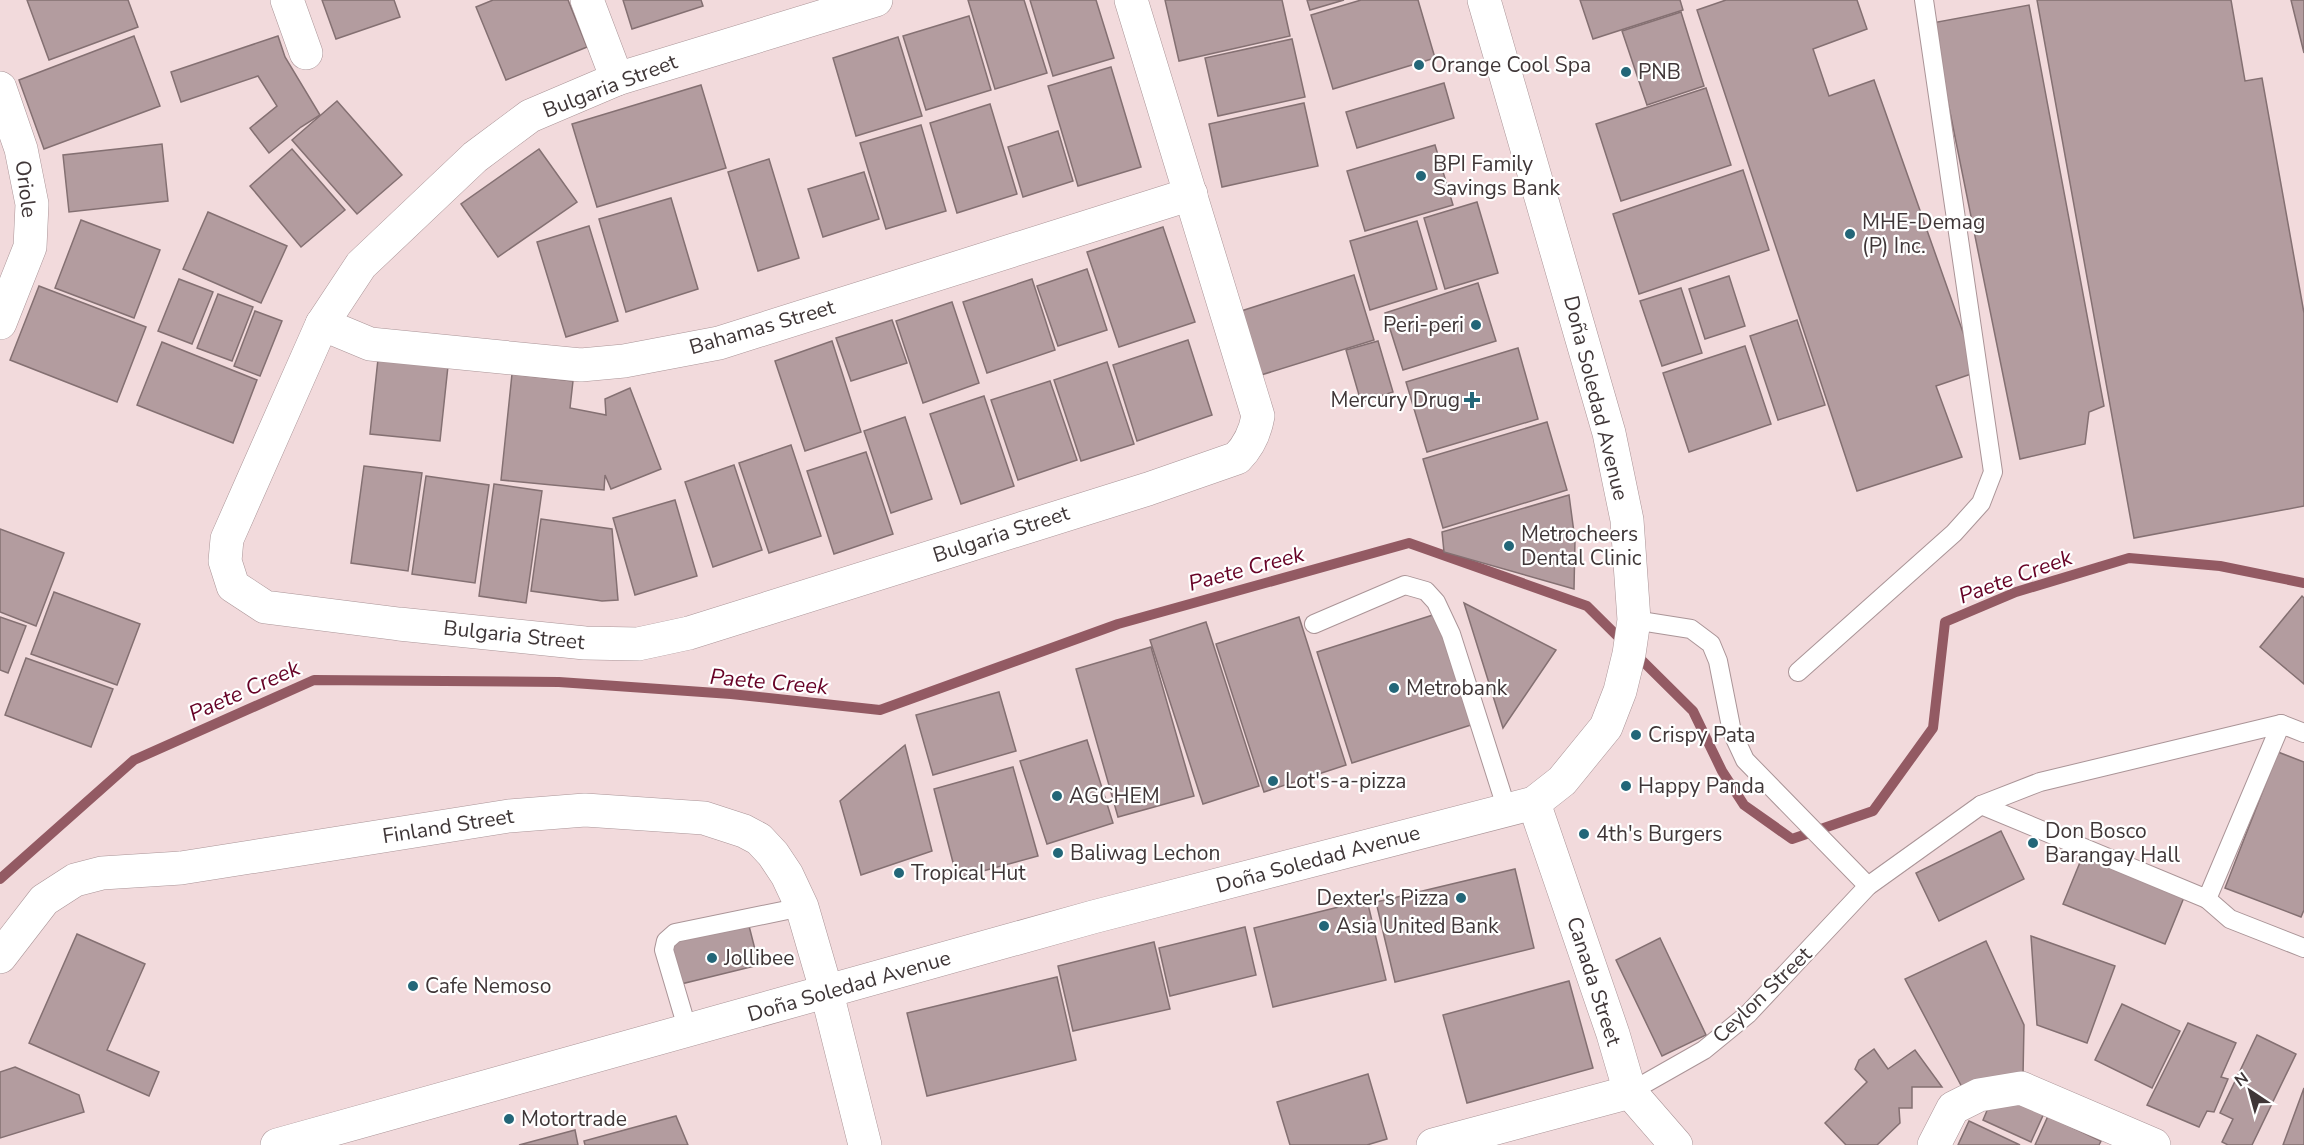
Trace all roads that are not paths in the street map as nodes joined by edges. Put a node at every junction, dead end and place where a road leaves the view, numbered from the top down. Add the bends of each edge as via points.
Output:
1 (287, 0) edge
2 (587, 0) edge
3 (876, 0) edge
4 (1131, 0) edge
5 (1484, 0) edge
6 (1924, 0) edge
7 (306, 53) dead end
8 (617, 79) junction
9 (0, 88) edge
10 (1191, 194) junction
11 (0, 323) edge
12 (322, 324) junction
13 (1314, 624) dead end
14 (1633, 624) junction
15 (1798, 672) dead end
16 (2281, 724) junction
17 (2304, 733) edge
18 (1981, 805) junction
19 (1521, 807) junction
20 (1868, 886) junction
21 (2207, 899) junction
22 (802, 907) junction
23 (2304, 948) edge
24 (0, 957) edge
25 (827, 993) junction
26 (688, 1031) junction
27 (1630, 1092) junction
28 (284, 1144) edge
29 (866, 1145) edge
30 (1433, 1145) edge
31 (1676, 1145) edge
32 (1934, 1145) edge
33 (2154, 1145) edge

1 - 7 street
2 - 8 street
3 - 8 street, Bulgaria Street
4 - 10 street, Bulgaria Street
5 - 14 street, Doña Soledad Avenue via 1609,433 1627,520
6 - 15 lane via 1993,472 1981,503 1954,533
8 - 12 street, Bulgaria Street via 530,117 475,157 361,265
9 - 11 street, Oriole via 21,149 32,204 30,247
10 - 12 street, Bahamas Street via 719,343 624,361 581,365 370,344
10 - 12 street, Bulgaria Street via 1258,416 1251,439 1237,458 689,633 638,644 585,643 265,607 232,586 225,561 227,539
13 - 19 lane via 1405,585 1426,591 1436,602 1451,634
14 - 19 street, Doña Soledad Avenue via 1620,691 1606,727 1562,781
14 - 20 lane via 1691,629 1711,644 1732,732 1744,760
16 - 17 lane
16 - 18 lane, Ceylon Street via 2040,782
16 - 21 lane
18 - 20 lane, Ceylon Street
18 - 21 lane
19 - 25 street, Doña Soledad Avenue via 1093,917
19 - 27 street, Canada Street via 1613,1034
20 - 27 lane, Ceylon Street via 1748,1014 1704,1050
21 - 23 lane via 2230,919
22 - 24 street, Finland Street via 773,854 759,839 744,831 704,818 585,810 509,816 181,868 84,877 44,900
22 - 25 street, Finland Street
22 - 26 lane via 675,933 666,941 664,950
25 - 26 street, Doña Soledad Avenue
25 - 29 street
26 - 28 street, Doña Soledad Avenue
27 - 30 street, Ceylon Street
27 - 31 street, Canada Street
32 - 33 street via 1953,1108 1978,1095 2021,1088

